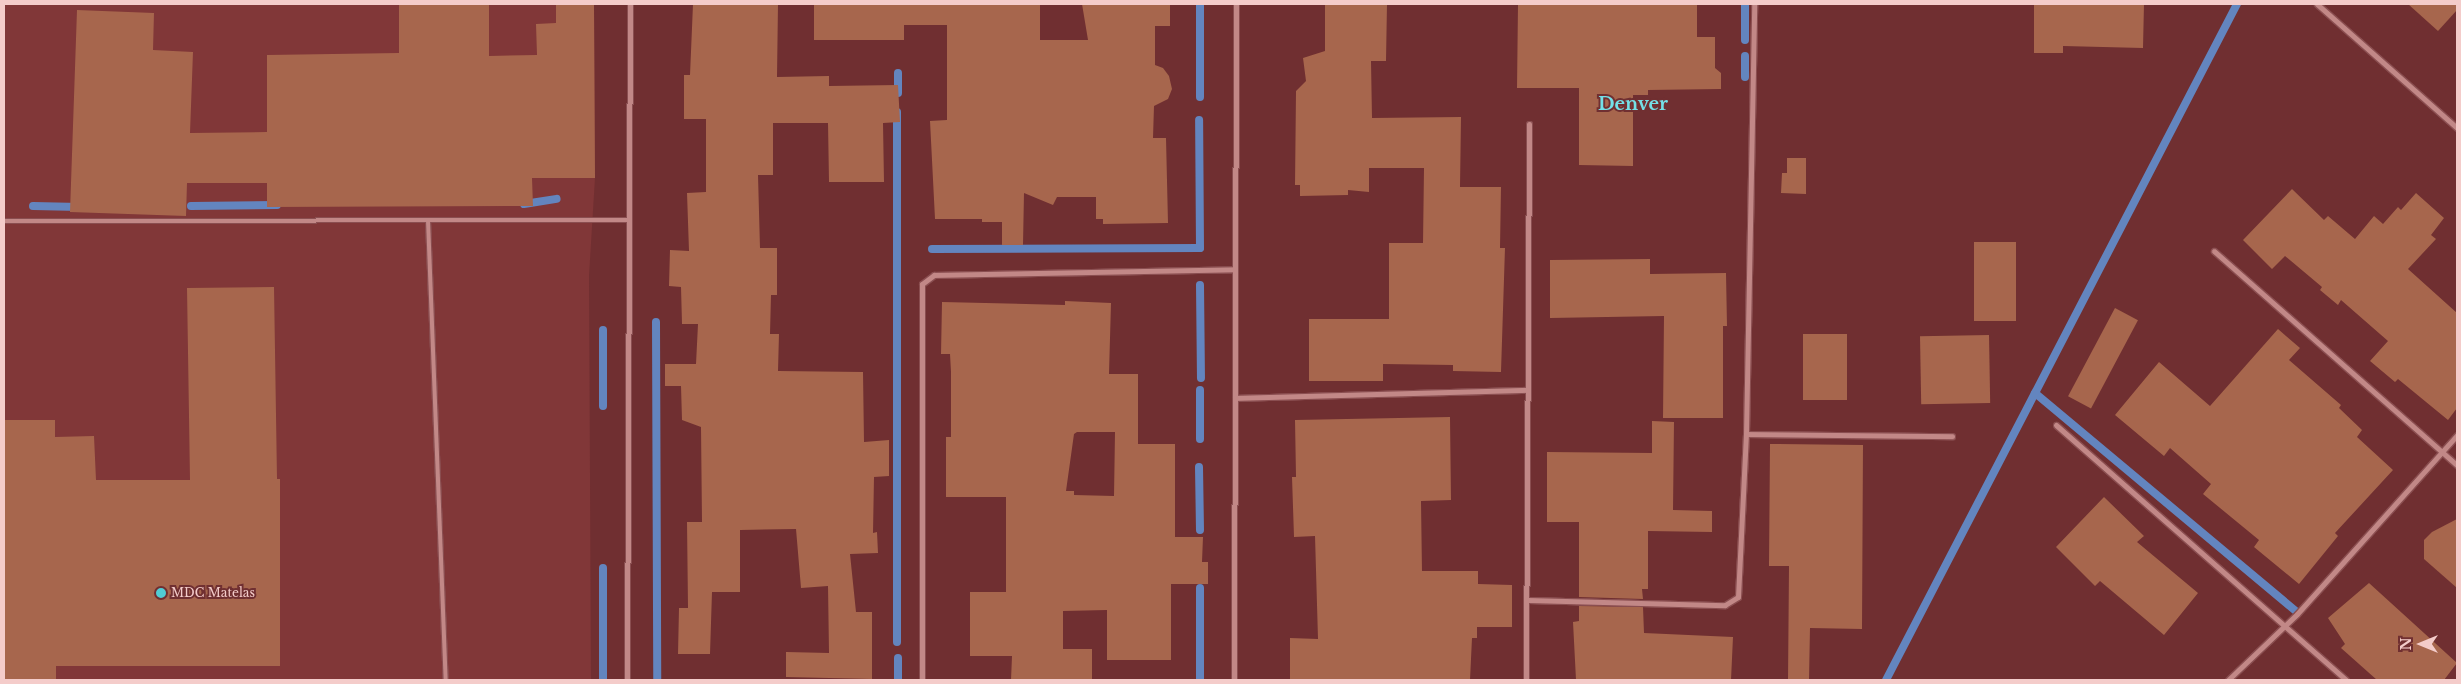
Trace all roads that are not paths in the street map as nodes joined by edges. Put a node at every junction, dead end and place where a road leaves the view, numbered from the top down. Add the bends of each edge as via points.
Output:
1 (630, 4) edge
2 (1236, 4) edge
3 (1754, 4) edge
4 (2317, 4) edge
5 (1529, 124) dead end
6 (2457, 128) edge
7 (428, 220) junction
8 (629, 220) junction
9 (4, 221) edge
10 (2214, 251) dead end
11 (1235, 269) junction
12 (1528, 390) junction
13 (1235, 398) junction
14 (2056, 425) dead end
15 (1746, 434) junction
16 (2457, 435) edge
17 (1952, 436) dead end
18 (2442, 451) junction
19 (2457, 465) edge
20 (1528, 600) junction
21 (2284, 626) junction
22 (446, 680) edge
23 (627, 680) edge
24 (922, 680) edge
25 (1234, 680) edge
26 (1526, 680) edge
27 (2228, 680) edge
28 (2346, 680) edge

1 - 8 street
2 - 11 street
3 - 15 street
4 - 6 street
5 - 12 street
7 - 8 lane
7 - 9 lane
7 - 22 lane
8 - 23 street
10 - 18 street
11 - 13 street
11 - 24 street via 934,275 922,284
12 - 13 street
12 - 20 street
13 - 25 street
14 - 21 street
15 - 17 street
15 - 20 street via 1738,597 1725,605
16 - 18 street
18 - 19 street
18 - 21 street
20 - 26 street
21 - 27 street
21 - 28 street

